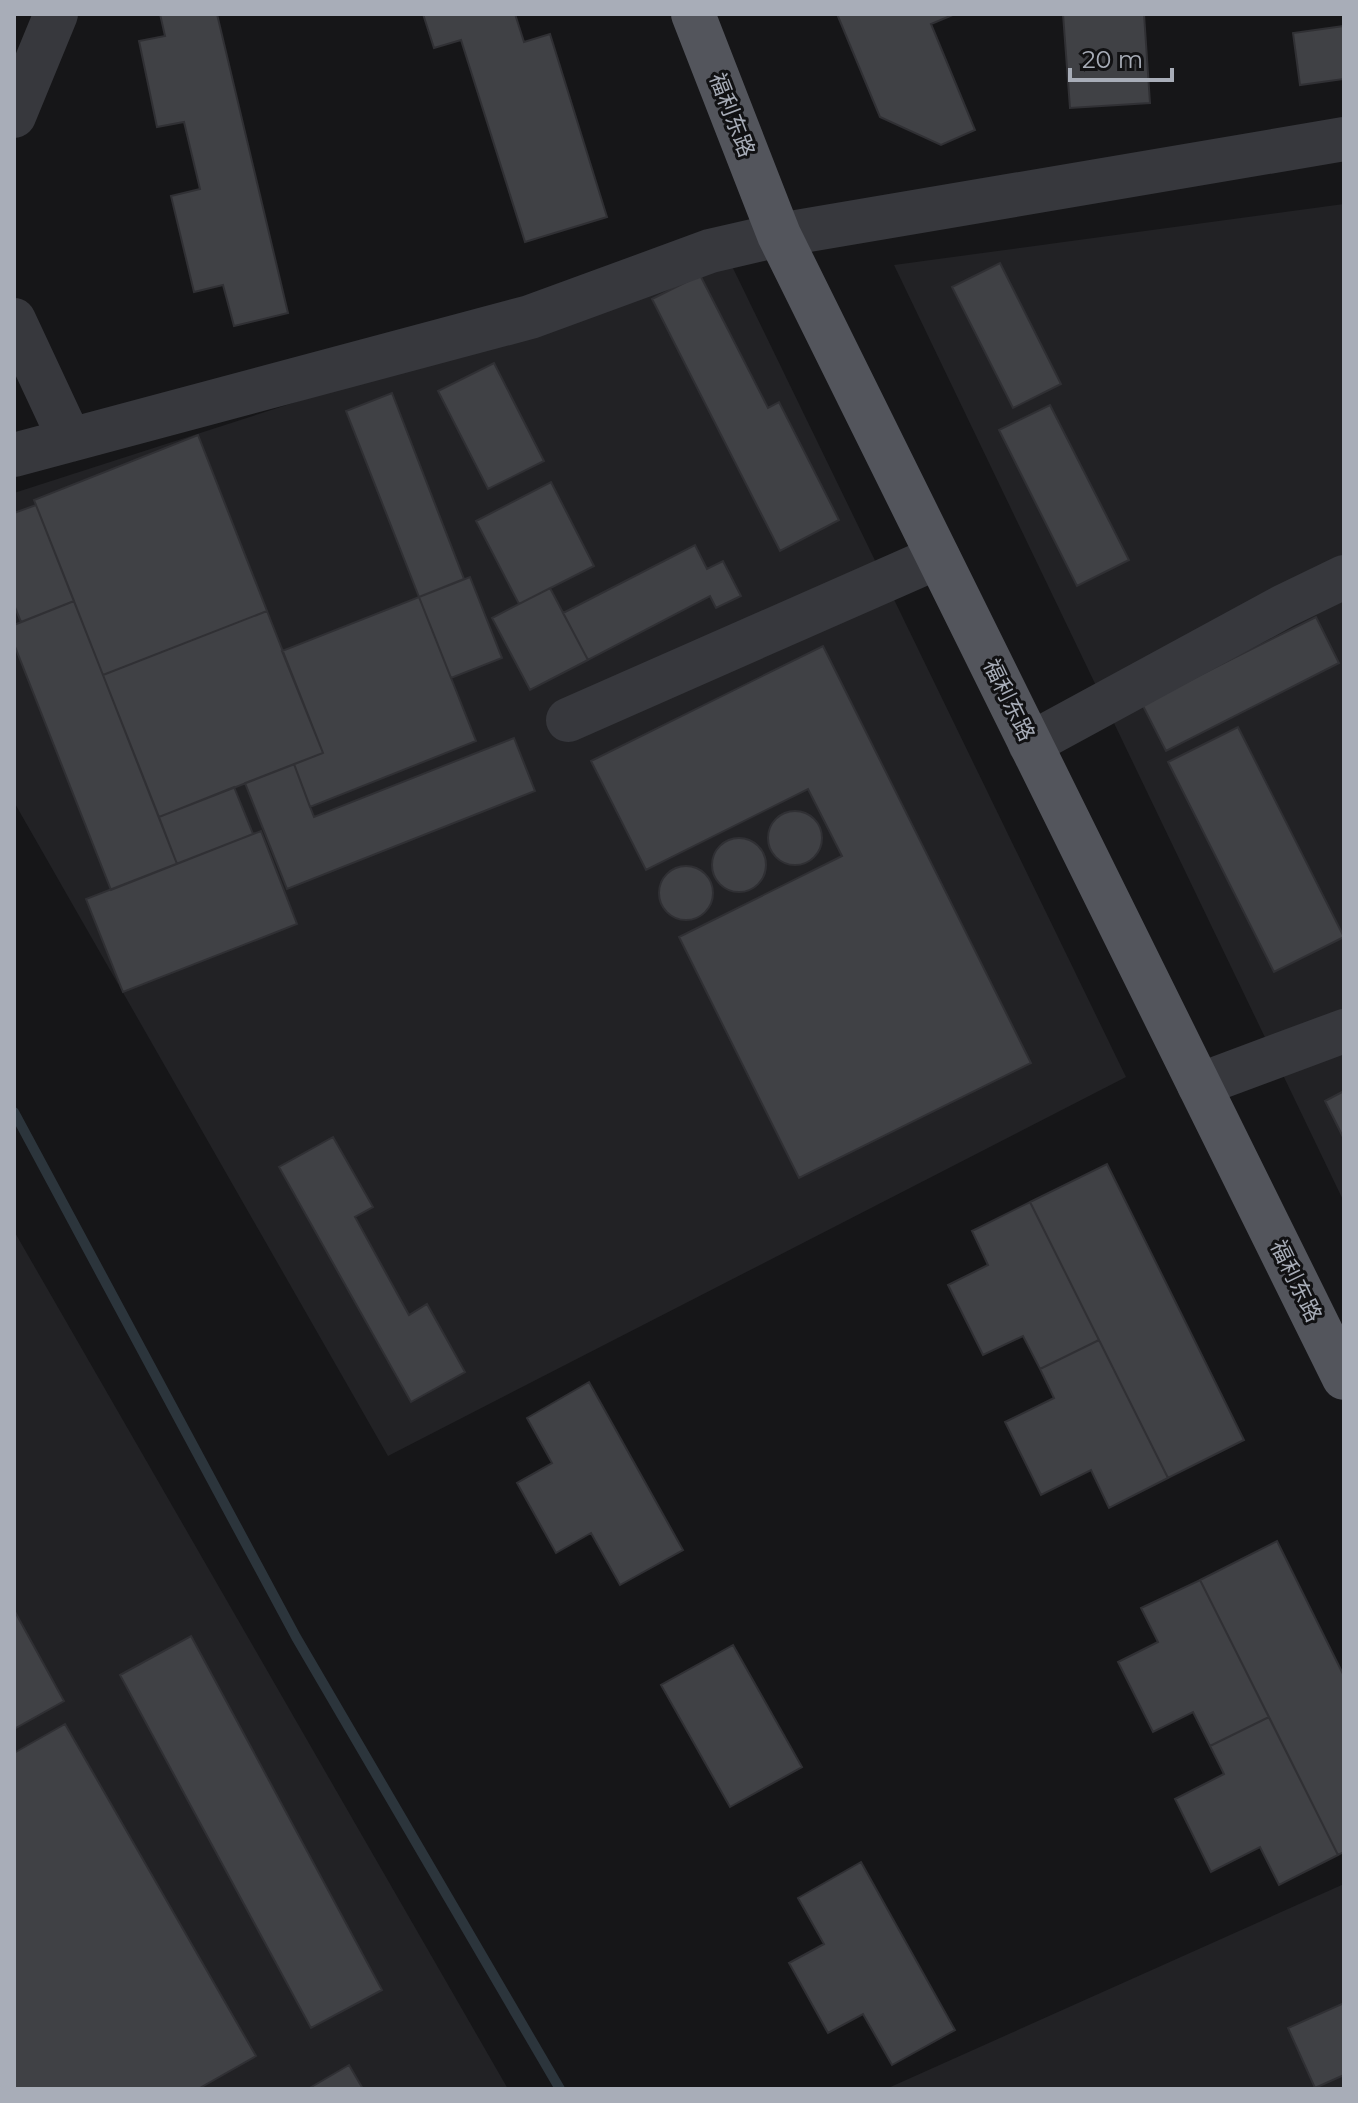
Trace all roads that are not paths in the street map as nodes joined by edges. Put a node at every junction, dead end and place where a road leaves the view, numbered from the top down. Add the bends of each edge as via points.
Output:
1 (56, 14) edge
2 (693, 14) edge
3 (14, 116) edge
4 (1344, 139) edge
5 (779, 235) junction
6 (14, 320) edge
7 (70, 440) junction
8 (14, 455) edge
9 (938, 557) junction
10 (1344, 577) edge
11 (568, 720) dead end
12 (1030, 744) junction
13 (1344, 1031) edge
14 (1199, 1085) junction
15 (1344, 1378) edge

1 - 3 street
2 - 5 main road, 福利东路
4 - 5 street
5 - 7 street via 710,251 530,317
5 - 9 main road, 福利东路
6 - 7 street
7 - 8 street
9 - 11 street
9 - 12 main road, 福利东路
10 - 12 street
12 - 14 main road, 福利东路
13 - 14 street
14 - 15 main road, 福利东路

